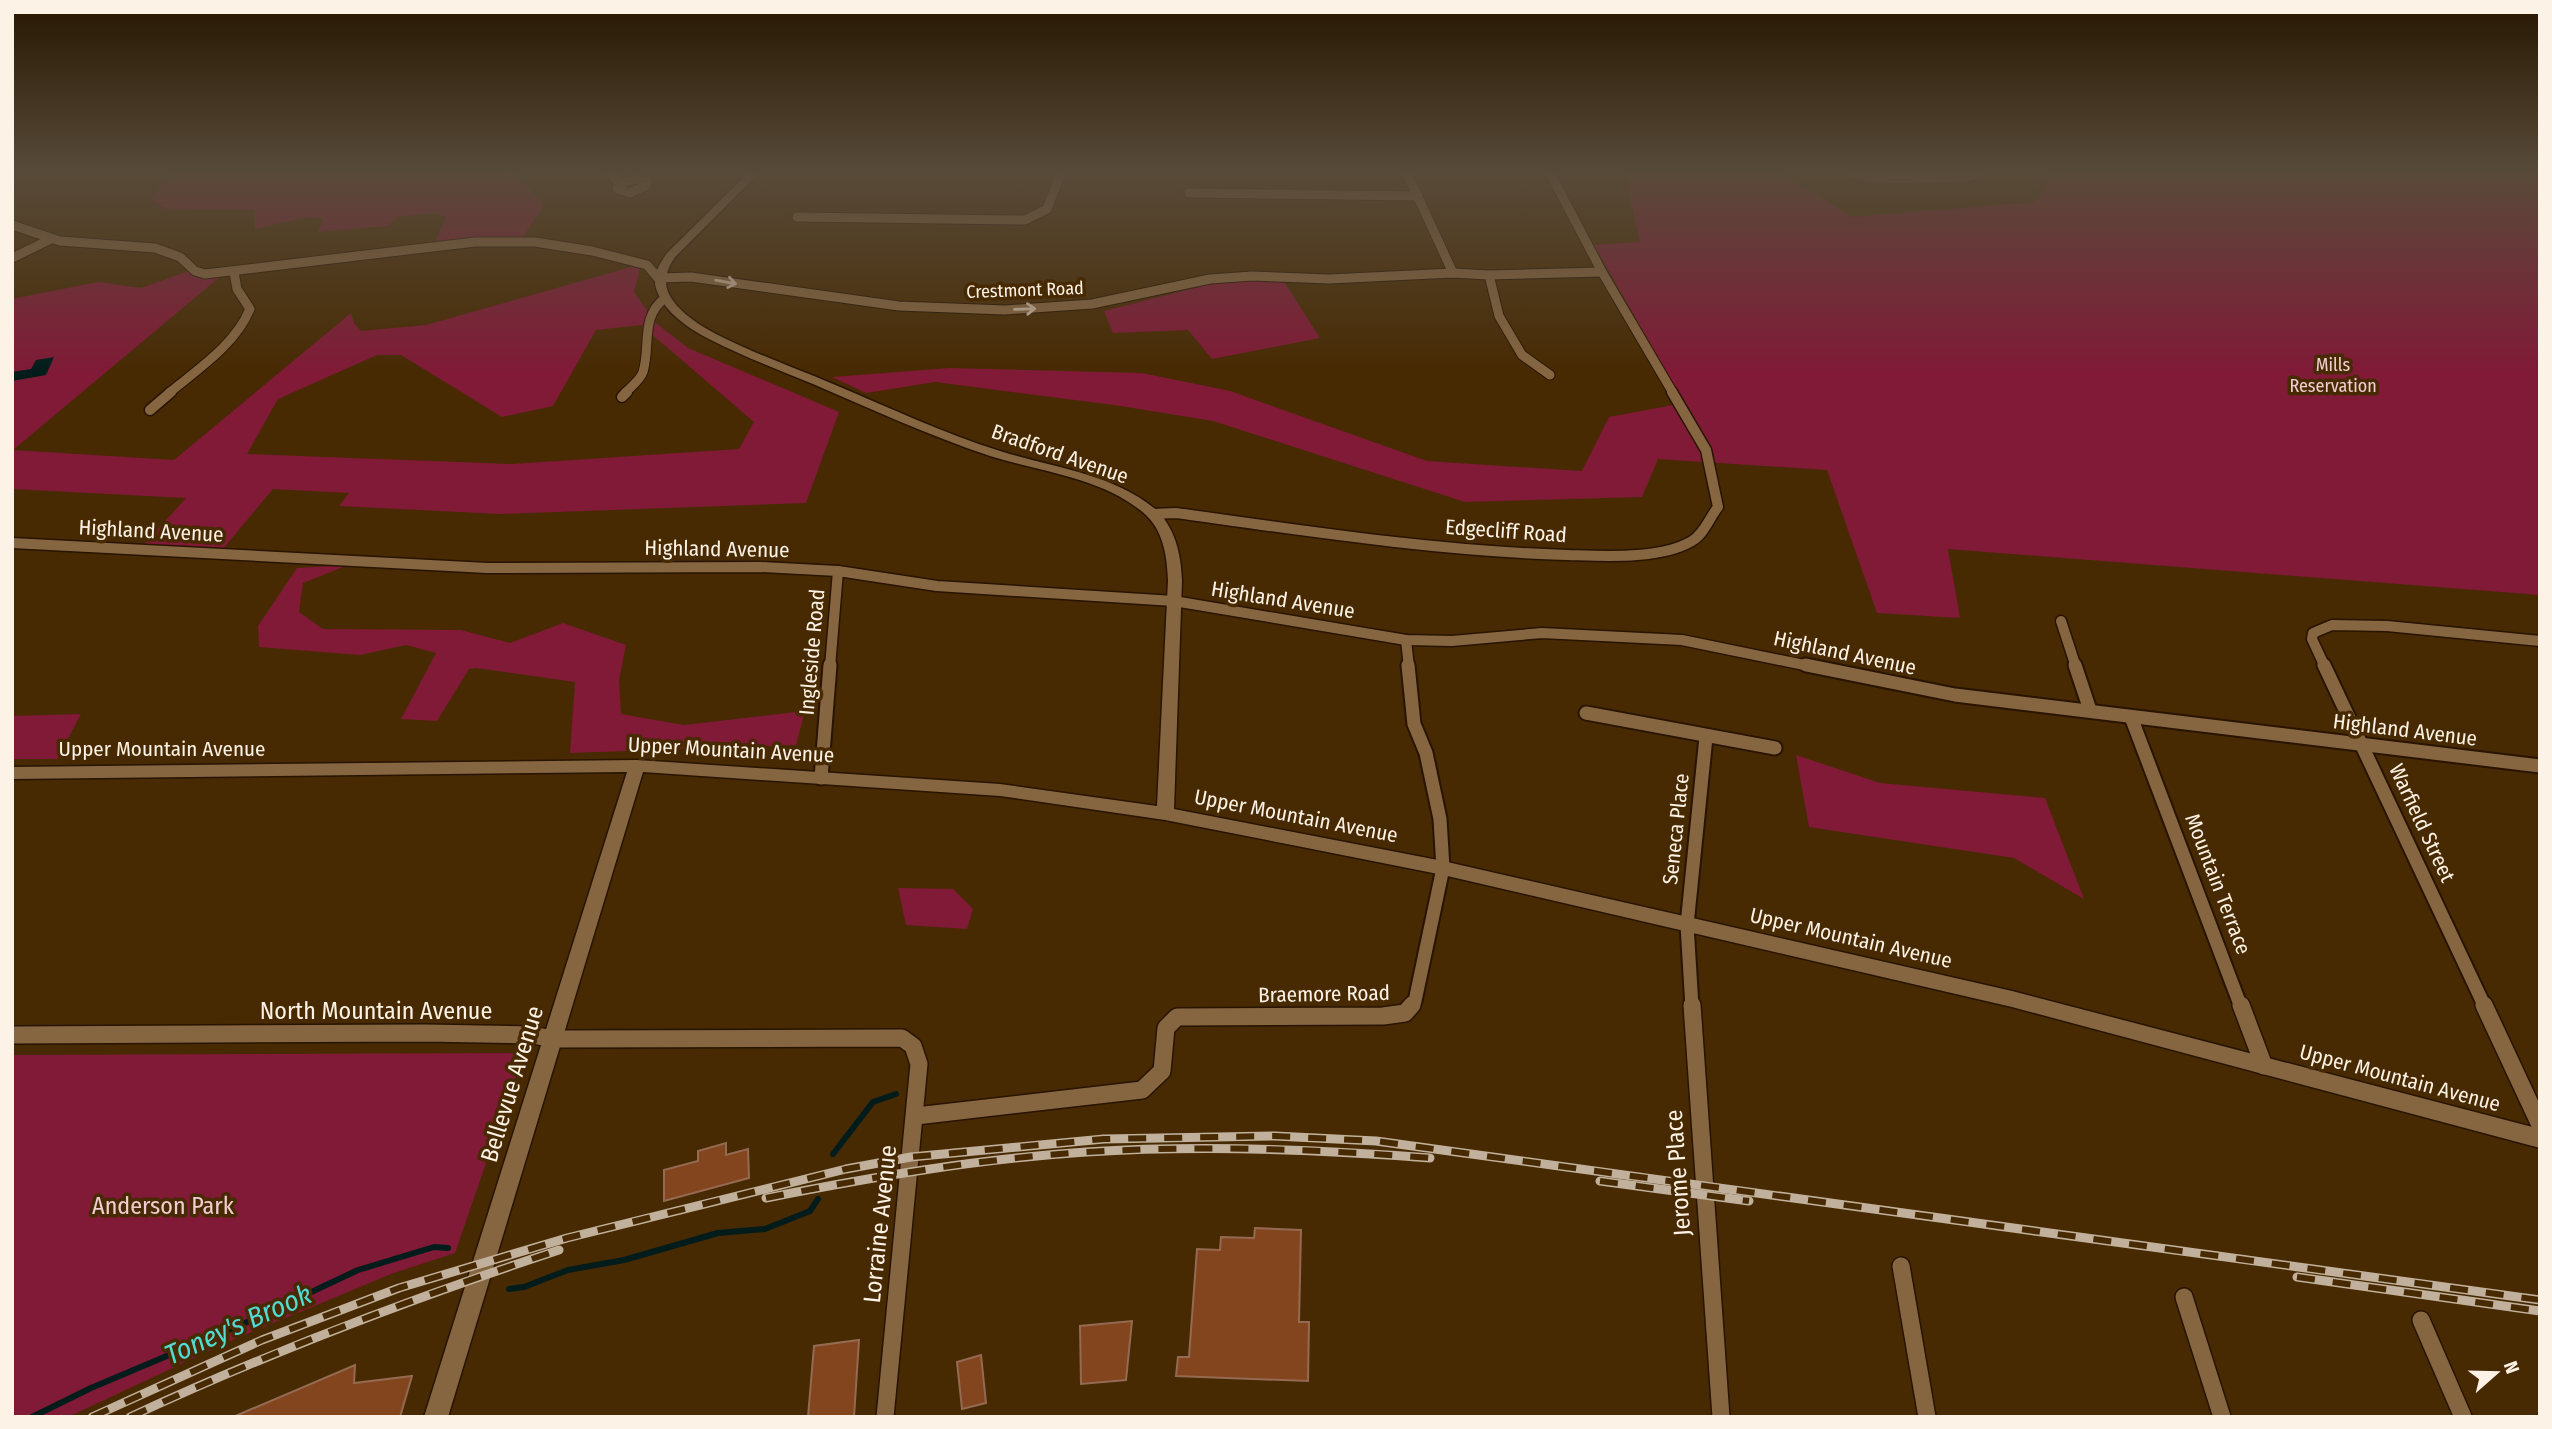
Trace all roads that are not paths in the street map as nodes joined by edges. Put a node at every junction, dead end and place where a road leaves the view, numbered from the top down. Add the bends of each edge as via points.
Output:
1 (50, 240) edge
2 (60, 240) edge
3 (687, 240) edge
4 (1438, 240) edge
5 (1585, 240) edge
6 (12, 258) edge
7 (234, 272) junction
8 (1602, 272) junction
9 (1453, 273) junction
10 (1489, 275) junction
11 (658, 278) junction
12 (665, 298) junction
13 (1550, 375) dead end
14 (1675, 394) joint
15 (622, 397) dead end
16 (150, 410) dead end
17 (1152, 514) junction
18 (12, 543) edge
19 (838, 571) junction
20 (1174, 601) junction
21 (2061, 621) dead end
22 (1406, 640) junction
23 (2535, 640) edge
24 (2540, 654) edge
25 (2090, 710) junction
26 (1586, 713) dead end
27 (2131, 717) junction
28 (1706, 737) junction
29 (2362, 744) junction
30 (1775, 748) dead end
31 (637, 766) junction
32 (2540, 766) edge
33 (12, 773) edge
34 (821, 778) junction
35 (1165, 814) junction
36 (1443, 868) junction
37 (1687, 925) junction
38 (12, 1035) edge
39 (554, 1038) junction
40 (908, 1039) joint
41 (2264, 1066) junction
42 (916, 1116) junction
43 (2540, 1125) edge
44 (2540, 1139) edge
45 (1901, 1266) dead end
46 (2183, 1297) dead end
47 (2421, 1321) dead end
48 (436, 1417) edge
49 (885, 1417) edge
50 (1721, 1417) edge
51 (1927, 1417) edge
52 (2222, 1417) edge
53 (2463, 1417) edge

1 - 6 street
2 - 7 street via 146,246 180,257 201,273
3 - 11 street via 666,260
4 - 9 street
5 - 8 street
7 - 11 street via 475,242 536,242 647,265
7 - 16 street via 237,289 250,309 249,318
8 - 10 street, Crestmont Road
8 - 14 street
9 - 10 street, Crestmont Road
11 -> 9 street, Crestmont Road via 691,277 899,306 1005,310 1092,304 1210,279
10 - 13 street via 1499,316 1522,355
11 - 12 street
12 - 15 street via 647,326 643,374
12 - 17 street, Bradford Avenue via 715,338 976,447 1104,487
14 - 17 street, Edgecliff Road via 1706,450 1718,507 1692,541 1655,554 1478,550 1176,513
17 - 20 street via 1172,551
18 - 19 street, Highland Avenue via 487,568 760,566
19 - 20 street, Highland Avenue via 937,586
19 - 34 street, Ingleside Road
20 - 22 street, Highland Avenue
20 - 35 street
21 - 25 street
22 - 25 street, Highland Avenue via 1452,641 1542,632 1682,640 1955,695
22 - 36 street, Braemore Road via 1414,724 1426,752 1438,806
23 - 24 street
23 - 29 street, Warfield Street via 2387,626 2333,625 2313,633 2314,646
25 - 27 street, Highland Avenue
26 - 28 street
27 - 29 street, Highland Avenue
27 - 41 street, Mountain Terrace
28 - 30 street
28 - 37 street, Seneca Place
29 - 32 street, Highland Avenue
29 - 43 street, Warfield Street
31 - 33 street, Upper Mountain Avenue
31 - 34 street, Upper Mountain Avenue
31 - 39 street, Bellevue Avenue
34 - 35 street, Upper Mountain Avenue via 1000,790
35 - 36 street, Upper Mountain Avenue
36 - 37 street, Upper Mountain Avenue
36 - 42 street, Braemore Road via 1415,1001 1405,1013 1177,1017 1166,1028 1164,1071 1157,1082 1142,1090
37 - 41 street, Upper Mountain Avenue via 2012,999
37 - 50 street, Jerome Place
38 - 39 street, North Mountain Avenue via 425,1033
39 - 40 street, North Mountain Avenue
39 - 48 street, Bellevue Avenue
40 - 42 street, Lorraine Avenue via 919,1064
41 - 44 street, Upper Mountain Avenue
42 - 49 street, Lorraine Avenue
45 - 51 street
46 - 52 street
47 - 53 street

